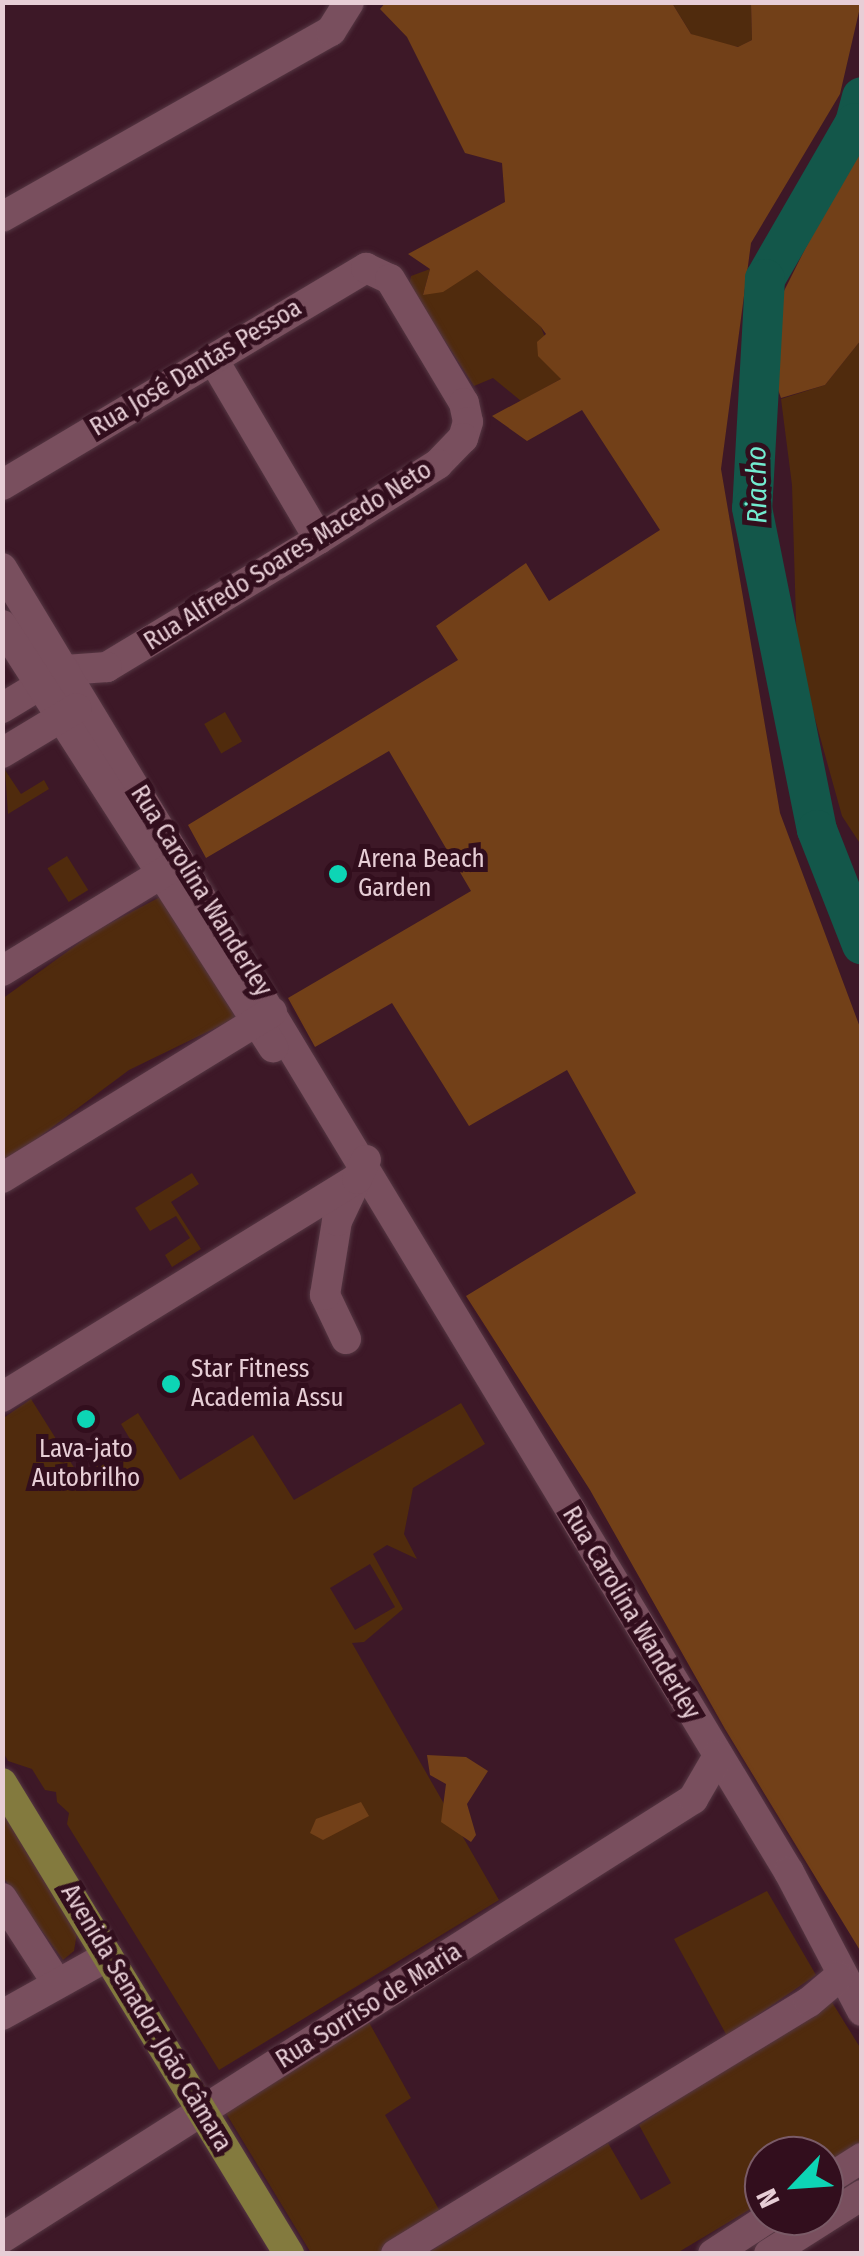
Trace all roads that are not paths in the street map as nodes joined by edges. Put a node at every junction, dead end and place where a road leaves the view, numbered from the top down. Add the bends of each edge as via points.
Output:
1 (349, 2) edge
2 (2, 217) edge
3 (390, 279) joint
4 (213, 359) junction
5 (2, 485) edge
6 (320, 539) junction
7 (2, 568) edge
8 (2, 625) edge
9 (107, 666) junction
10 (52, 678) junction
11 (2, 708) edge
12 (72, 711) junction
13 (2, 752) edge
14 (172, 867) junction
15 (2, 971) edge
16 (265, 1016) junction
17 (361, 1169) junction
18 (2, 1178) edge
19 (346, 1338) dead end
20 (2, 1397) edge
21 (718, 1756) junction
22 (2, 1783) edge
23 (2, 1898) edge
24 (108, 1956) junction
25 (839, 1977) junction
26 (55, 1980) junction
27 (862, 2011) edge
28 (2, 2015) edge
29 (202, 2110) junction
30 (862, 2196) edge
31 (744, 2234) edge
32 (2, 2238) edge
33 (290, 2254) edge
34 (396, 2254) edge
35 (713, 2254) edge
36 (769, 2254) edge

1 - 2 street via 331,31
3 - 4 street, Rua José Dantas Pessoa via 374,268 355,272
3 - 6 street, Rua Alfredo Soares Macedo Neto via 464,403 468,422 463,438 438,464
4 - 5 street, Rua José Dantas Pessoa
4 - 6 street
6 - 9 street, Rua Alfredo Soares Macedo Neto
7 - 10 street, Rua Carolina Wanderley
8 - 10 street, Rua Carolina Wanderley
9 - 10 street, Rua Alfredo Soares Macedo Neto
9 - 12 street, Rua Alfredo Soares Macedo Neto
10 - 11 street, Rua Alfredo Soares Macedo Neto
10 - 12 street, Rua Carolina Wanderley
12 - 13 street, Rua Alfredo Soares Macedo Neto
12 - 14 street, Rua Carolina Wanderley
14 - 15 street
14 - 16 street, Rua Carolina Wanderley
16 - 17 street, Rua Carolina Wanderley
16 - 18 street
17 - 19 street via 336,1221 325,1295
17 - 20 street
17 - 21 street, Rua Carolina Wanderley
21 - 25 street, Rua Carolina Wanderley via 789,1872
21 - 29 street, Rua Sorriso de Maria via 694,1799
22 - 24 main road, Avenida Senador João Câmara
23 - 26 street
24 - 26 street
24 - 29 main road, Avenida Senador João Câmara
25 - 27 street, Rua Carolina Wanderley
25 - 34 street via 809,2002
26 - 28 street
29 - 32 street, Rua Sorriso de Maria
29 - 33 main road, Avenida Senador João Câmara
30 - 36 street
31 - 35 street

